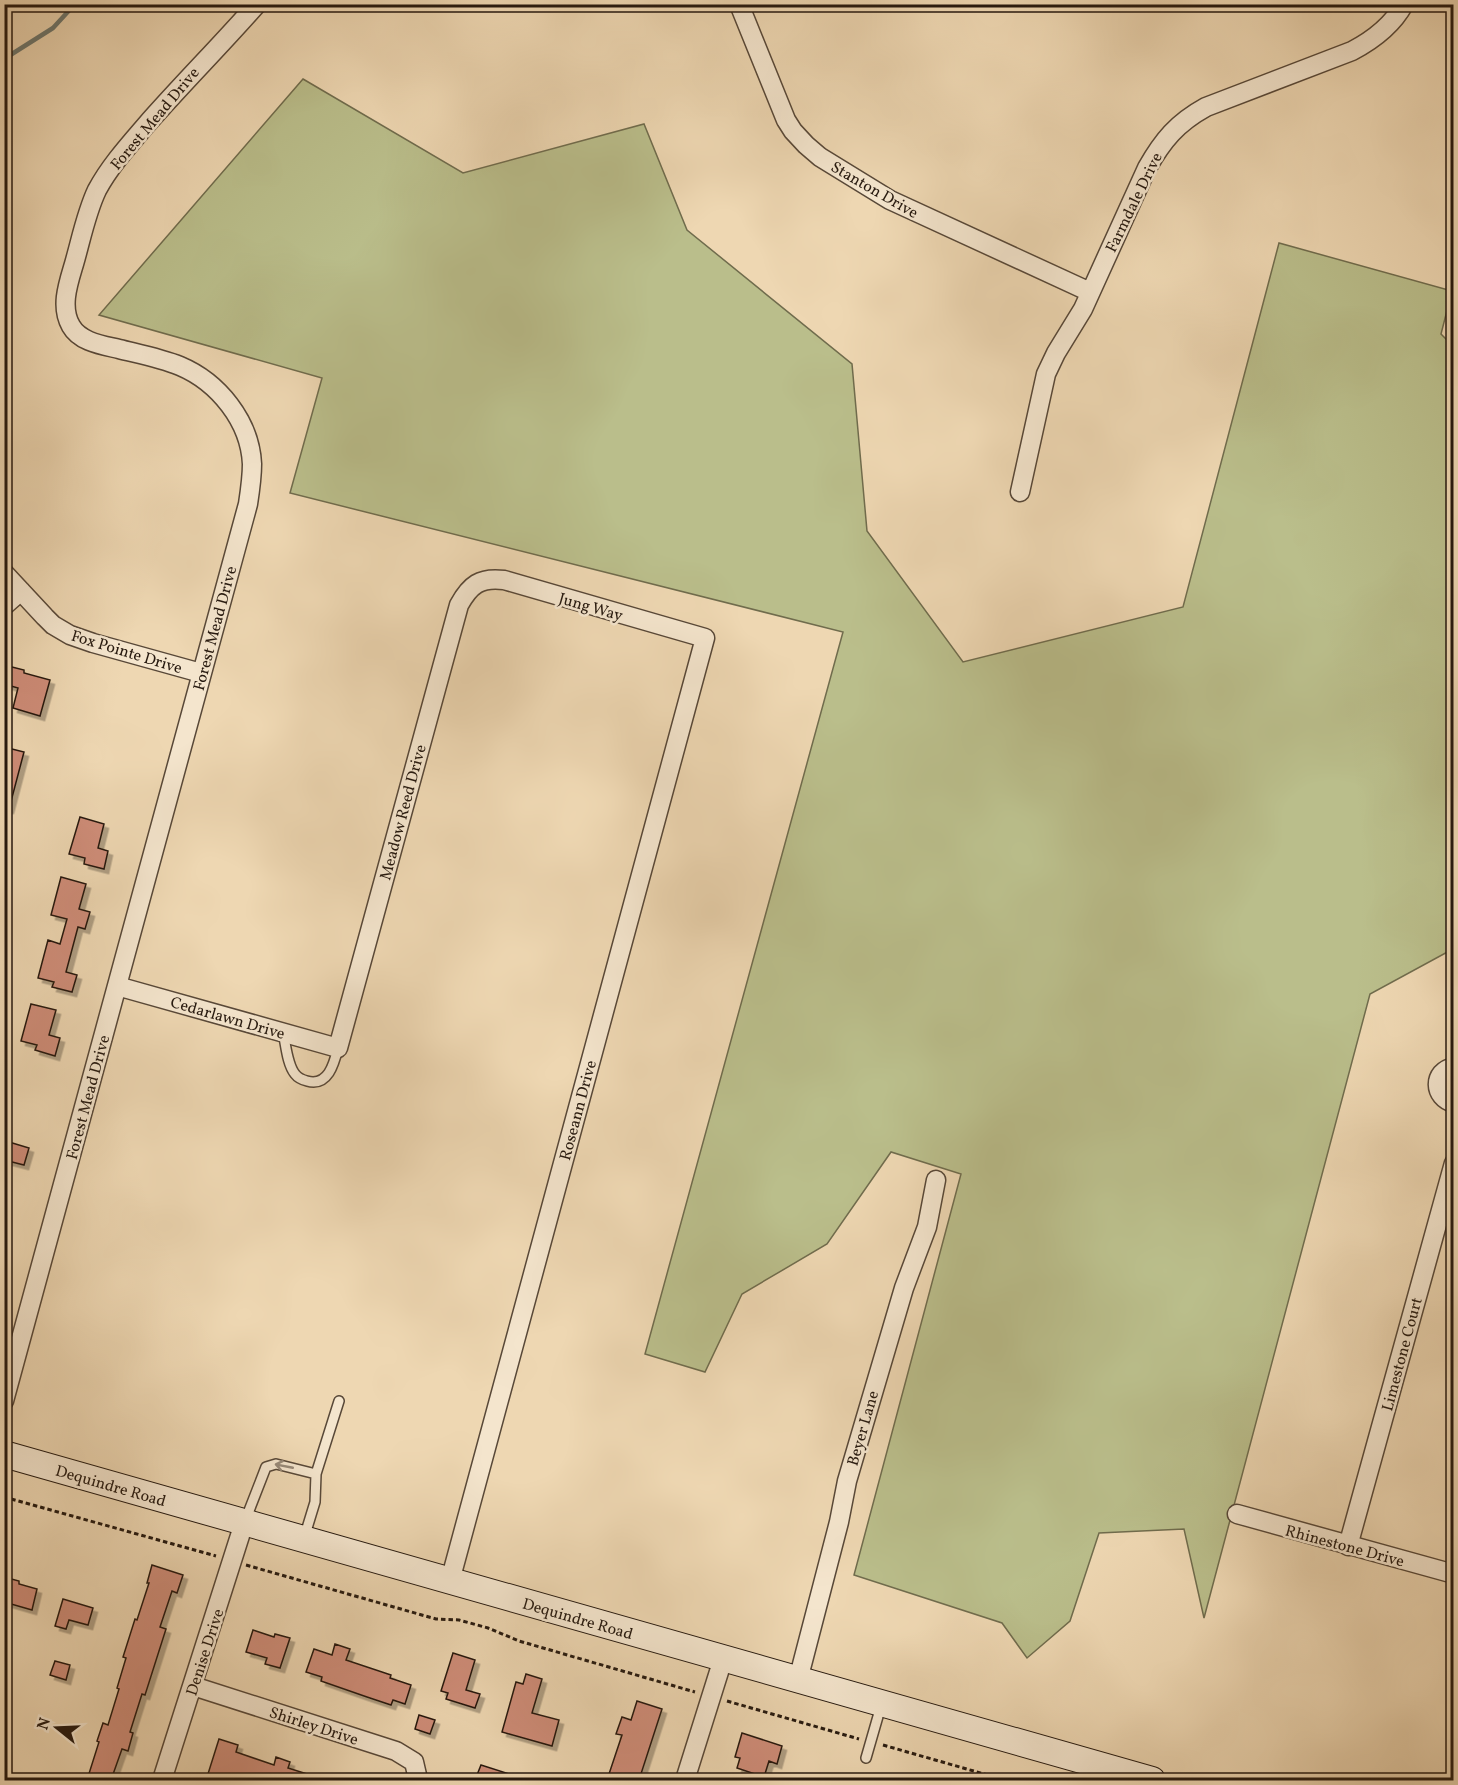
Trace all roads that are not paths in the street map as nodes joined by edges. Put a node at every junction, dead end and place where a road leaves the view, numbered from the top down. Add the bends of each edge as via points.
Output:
1 (257, 4) edge
2 (739, 4) edge
3 (1404, 4) edge
4 (1090, 292) junction
5 (1020, 492) dead end
6 (4, 573) edge
7 (478, 582) joint
8 (21, 591) junction
9 (4, 606) edge
10 (705, 638) joint
11 (201, 674) junction
12 (117, 986) junction
13 (283, 1032) junction
14 (338, 1048) junction
15 (1454, 1066) edge
16 (1454, 1103) edge
17 (1454, 1163) edge
18 (936, 1180) dead end
19 (4, 1401) edge
20 (339, 1401) dead end
21 (4, 1455) edge
22 (316, 1474) junction
23 (1237, 1515) dead end
24 (244, 1523) junction
25 (304, 1540) junction
26 (1348, 1546) junction
27 (1454, 1574) edge
28 (450, 1581) junction
29 (723, 1659) junction
30 (798, 1680) junction
31 (193, 1686) junction
32 (882, 1704) junction
33 (866, 1758) dead end
34 (162, 1780) edge
35 (416, 1780) edge
36 (685, 1780) edge
37 (1152, 1780) edge

1 - 11 street, Forest Mead Drive via 166,102 109,171 88,213 65,301 71,327 80,336 166,361 198,376 224,398 244,429 252,462 248,504
2 - 4 street, Stanton Drive via 786,120 813,151 890,200
3 - 4 street, Farmdale Drive via 1393,21 1368,43 1206,107 1172,131 1147,168
4 - 5 street, Farmdale Drive via 1046,374
6 - 8 street, Fox Pointe Drive
7 - 10 street, Jung Way via 504,580
7 - 14 street, Meadow Reed Drive via 459,605
8 - 9 street
8 - 11 street, Fox Pointe Drive via 53,625 70,635
10 - 28 street, Roseann Drive
11 - 12 street, Forest Mead Drive
12 - 13 street, Cedarlawn Drive
12 - 19 street, Forest Mead Drive
13 - 14 street, Cedarlawn Drive
13 - 14 lane via 290,1063 303,1081 322,1081 334,1064
15 - 16 street via 1444,1070 1437,1082 1440,1095
17 - 26 street, Limestone Court
18 - 30 street, Beyer Lane via 927,1227 900,1299 847,1481
20 - 22 lane
21 - 24 main road, Dequindre Road
22 -> 24 lane via 276,1464 266,1467
22 - 25 lane via 315,1502
23 - 26 street, Rhinestone Drive
24 - 25 main road, Dequindre Road
24 - 31 street, Denise Drive
25 - 28 main road, Dequindre Road
26 - 27 street, Rhinestone Drive
28 - 29 main road, Dequindre Road
29 - 30 main road, Dequindre Road
29 - 36 street
30 - 32 main road, Dequindre Road
31 - 34 street, Denise Drive
31 - 35 street, Shirley Drive via 396,1751 414,1762
32 - 33 lane
32 - 37 main road, Dequindre Road

